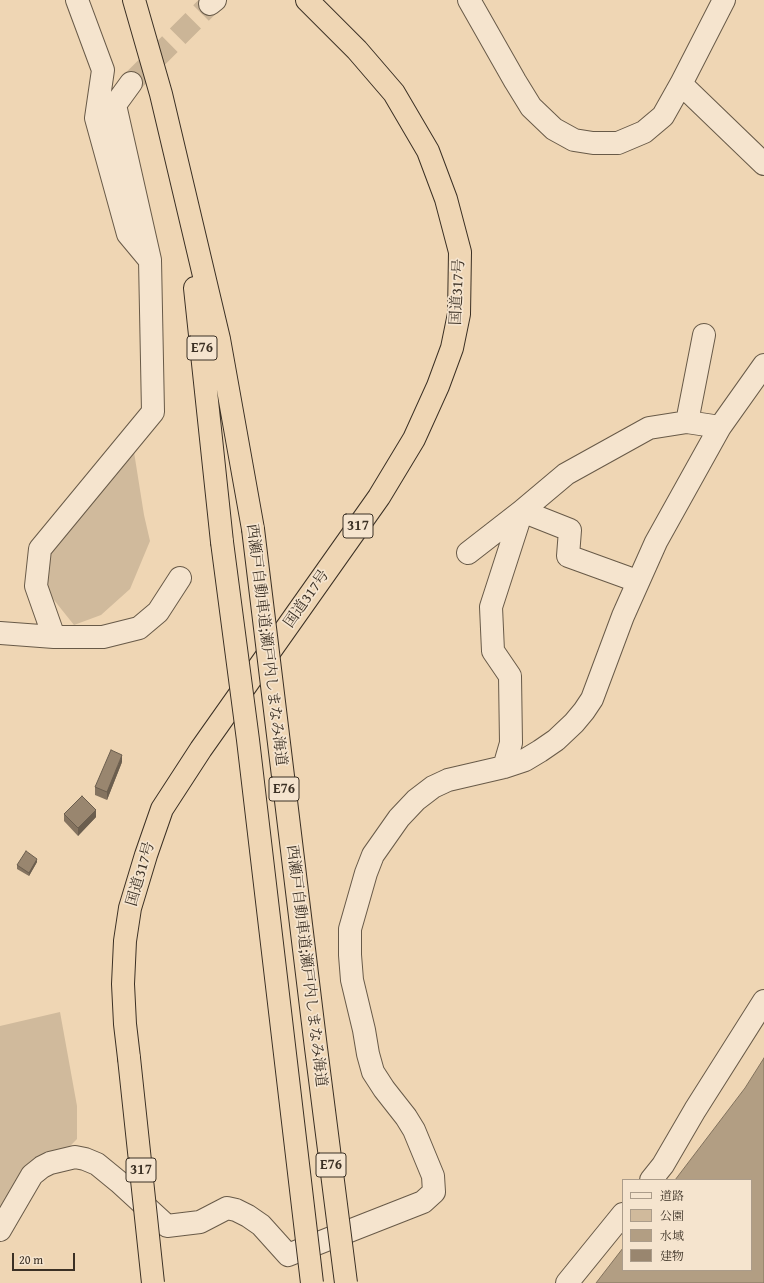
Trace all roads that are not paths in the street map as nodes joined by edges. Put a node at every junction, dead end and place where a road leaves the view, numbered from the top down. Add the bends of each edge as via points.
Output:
1 (77, 0) edge
2 (134, 0) edge
3 (307, 0) edge
4 (469, 0) edge
5 (724, 0) edge
6 (131, 83) tunnel mouth
7 (681, 84) junction
8 (175, 155) junction
9 (764, 164) edge
10 (150, 260) junction
11 (704, 335) dead end
12 (764, 364) edge
13 (687, 422) junction
14 (720, 427) junction
15 (522, 511) junction
16 (468, 553) dead end
17 (180, 578) dead end
18 (637, 581) junction
19 (0, 633) edge
20 (54, 637) junction
21 (504, 767) junction
22 (764, 1001) edge
23 (652, 1179) edge
24 (622, 1215) edge
25 (0, 1230) edge
26 (153, 1283) edge
27 (312, 1283) edge
28 (346, 1283) edge
29 (567, 1283) edge

1 - 10 street via 103,70 96,118 128,234
2 - 8 highway, 西瀬戸自動車道;瀬戸内しまなみ海道 / E76
3 - 26 highway, 国道317号 / 317, bridge via 357,50 394,93 428,151 446,199 460,252 460,314 452,348 414,439 379,497 201,748 162,808 146,855 130,908 123,984 125,1024
4 - 7 street via 531,107 554,129 574,140 618,143 644,132 662,116
5 - 7 street
6 - 10 street via 115,105
7 - 9 street
8 - 27 highway, 西瀬戸自動車道;瀬戸内しまなみ海道 / E76, bridge via 201,340 222,542
8 - 28 highway, 西瀬戸自動車道;瀬戸内しまなみ海道 / E76, bridge via 219,339 253,529
10 - 20 street via 153,412 40,549 36,586
11 - 13 street
12 - 14 street
13 - 14 street
13 - 15 street via 649,428 566,474
14 - 18 street
15 - 16 street
15 - 18 street via 570,530 568,556
15 - 21 street via 491,607 493,651 510,676 511,743
17 - 20 street via 158,612 139,628 103,637
18 - 21 street via 592,700 574,723 540,751 525,760
19 - 20 street
21 - 25 street via 448,780 433,787 416,800 399,818 373,855 350,929 352,980 373,1072 414,1130 433,1176 434,1192 423,1202 288,1256 261,1225 236,1210 227,1208 200,1222 167,1226 97,1164 75,1157 50,1163 32,1175
22 - 23 street via 663,1165
24 - 29 street

